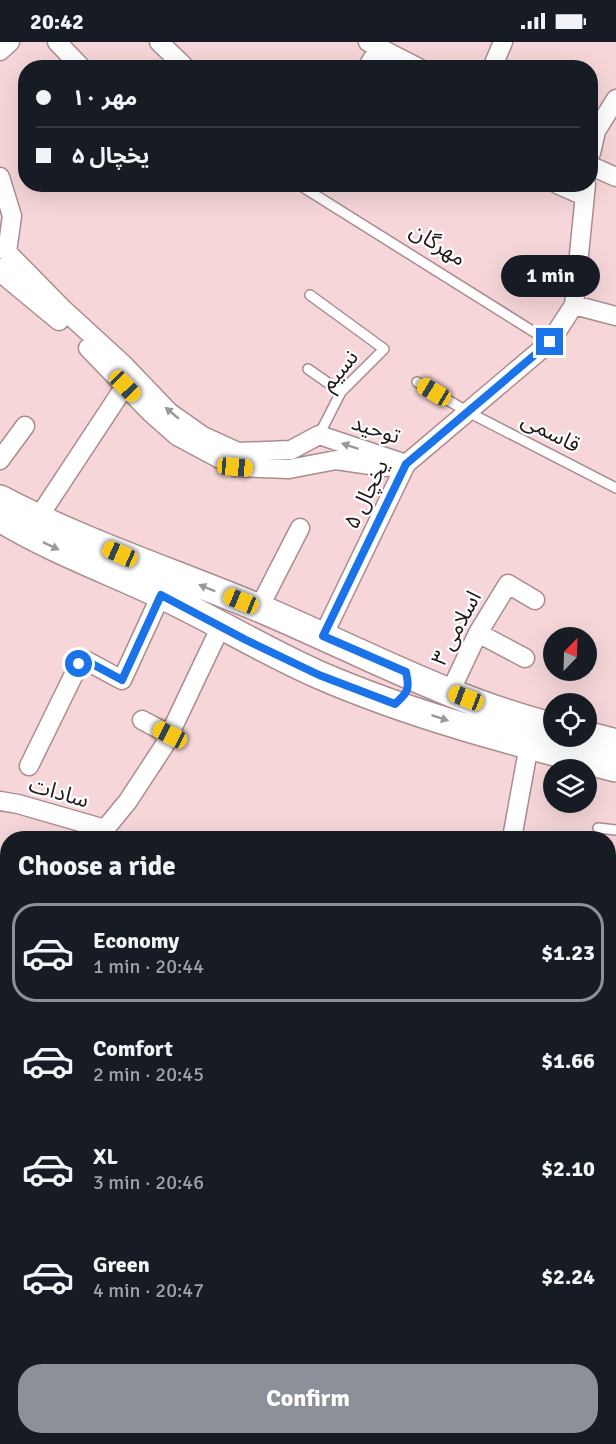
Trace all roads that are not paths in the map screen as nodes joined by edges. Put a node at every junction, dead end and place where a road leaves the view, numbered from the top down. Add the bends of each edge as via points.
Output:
1 (10, 42) edge
2 (57, 42) edge
3 (159, 42) edge
4 (503, 42) edge
5 (374, 45) edge
6 (0, 51) edge
7 (74, 60) edge
8 (178, 60) edge
9 (370, 60) edge
10 (403, 60) edge
11 (495, 60) edge
12 (616, 99) edge
13 (598, 124) edge
14 (598, 169) edge
15 (0, 177) edge
16 (616, 177) edge
17 (311, 192) edge
18 (585, 192) edge
19 (20, 265) junction
20 (2, 278) edge
21 (310, 295) dead end
22 (574, 305) junction
23 (616, 316) edge
24 (550, 342) junction
25 (308, 369) dead end
26 (131, 382) junction
27 (417, 382) dead end
28 (341, 392) junction
29 (468, 412) junction
30 (25, 426) dead end
31 (319, 435) junction
32 (291, 450) junction
33 (0, 460) edge
34 (236, 460) junction
35 (406, 464) junction
36 (289, 469) junction
37 (616, 488) edge
38 (0, 499) edge
39 (0, 518) edge
40 (38, 518) junction
41 (300, 528) dead end
42 (161, 595) junction
43 (535, 600) dead end
44 (259, 608) junction
45 (220, 626) junction
46 (477, 633) junction
47 (323, 636) junction
48 (246, 640) junction
49 (525, 658) dead end
50 (406, 672) junction
51 (450, 692) junction
52 (395, 704) junction
53 (142, 720) dead end
54 (543, 724) edge
55 (170, 735) junction
56 (597, 738) edge
57 (616, 743) edge
58 (529, 745) junction
59 (28, 766) dead end
60 (616, 768) edge
61 (0, 801) edge
62 (598, 828) dead end
63 (76, 830) edge
64 (616, 830) edge
65 (513, 831) edge

1 - 6 street
2 - 7 street
3 - 8 street
4 - 11 street
5 - 9 street
5 - 10 street
12 - 13 street
14 - 16 street
15 - 19 street, توحید via 12,216 7,252
17 - 24 lane, مهرگان
18 - 22 street, یخچال ۵
19 - 20 street
19 - 26 street, توحید
20 - 26 street, توحید via 39,303
21 - 28 lane, نسیم via 384,349
22 - 23 street
22 - 24 street, یخچال ۵
24 - 29 street, یخچال ۵
25 - 28 lane
26 - 34 street, توحید via 177,436
26 - 40 street
27 - 29 lane, قاسمی
28 - 31 lane, نسیم
29 - 35 street, یخچال ۵
29 - 37 lane, قاسمی
30 - 33 street
31 - 32 street, توحید
35 -> 31 street, توحید
32 - 34 street, توحید
32 - 36 street
34 - 36 street, توحید
35 - 36 street, توحید via 384,467 336,460
35 - 47 street, یخچال ۵
38 - 40 main road
39 -> 42 main road via 74,557
44 -> 40 main road
41 - 44 street
42 - 45 main road
42 - 59 street via 122,680 82,660
43 - 46 street, اسلامی ۳ via 508,584
44 - 47 main road
44 - 48 main road via 248,620
45 - 48 main road
45 - 55 street
46 - 49 street
46 - 51 street, اسلامی ۳
47 - 50 main road
48 - 52 main road via 319,675
50 - 51 main road
50 - 52 main road via 409,686
51 - 54 main road
52 -> 58 main road
53 - 55 street
55 - 63 street, سادات via 105,829
56 - 57 main road
58 - 60 main road
58 - 65 street
61 - 63 street, سادات via 18,804
62 - 64 lane

